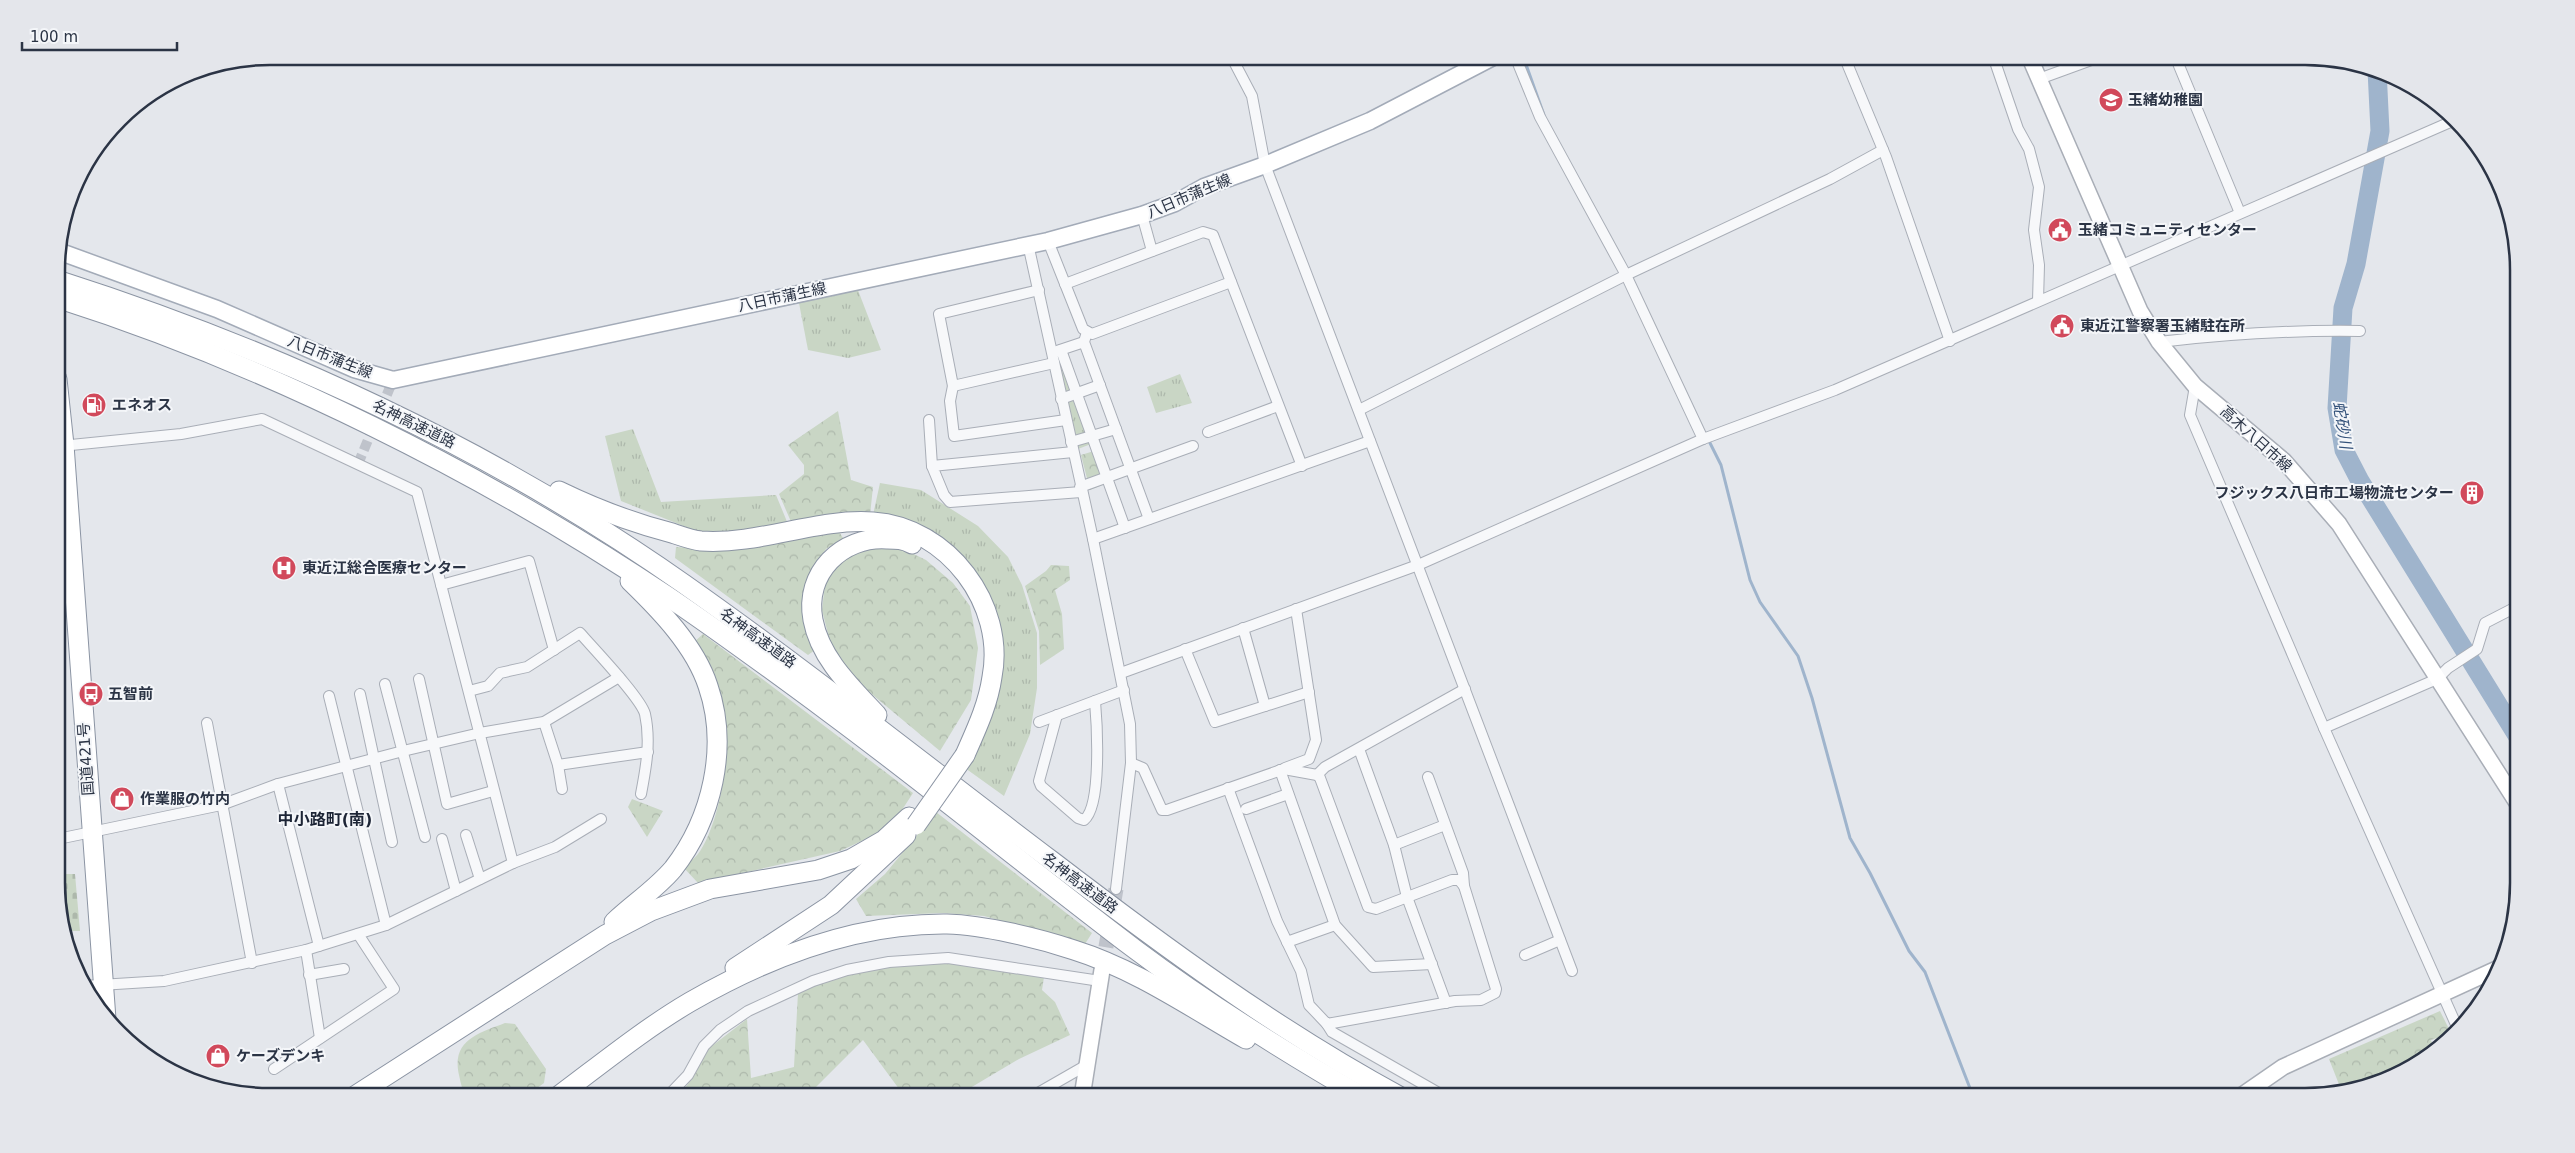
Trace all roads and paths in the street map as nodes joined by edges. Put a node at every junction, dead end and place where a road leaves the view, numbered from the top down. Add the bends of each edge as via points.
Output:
1 (1236, 65) edge
2 (1478, 65) edge
3 (1519, 65) edge
4 (1848, 65) edge
5 (1996, 65) edge
6 (2032, 65) edge
7 (2077, 65) edge
8 (2179, 65) edge
9 (2038, 79) junction
10 (2448, 123) edge
11 (1883, 150) junction
12 (1265, 165) junction
13 (2240, 213) junction
14 (1142, 215) junction
15 (1048, 241) junction
16 (1028, 244) junction
17 (1152, 251) junction
18 (65, 254) edge
19 (2120, 265) junction
20 (1626, 275) junction
21 (1231, 282) junction
22 (65, 283) edge
23 (1065, 284) junction
24 (1039, 290) junction
25 (65, 301) edge
26 (2038, 301) junction
27 (2360, 330) dead end
28 (1086, 337) junction
29 (1950, 341) junction
30 (2158, 342) junction
31 (1056, 355) junction
32 (334, 385) junction
33 (1100, 385) junction
34 (953, 386) junction
35 (2195, 386) junction
36 (1077, 393) junction
37 (1061, 399) junction
38 (1278, 406) junction
39 (1359, 410) junction
40 (929, 420) dead end
41 (1066, 420) junction
42 (1116, 429) junction
43 (1208, 432) dead end
44 (1092, 436) junction
45 (1704, 439) junction
46 (1370, 442) junction
47 (65, 446) edge
48 (1193, 446) dead end
49 (1072, 447) junction
50 (932, 466) junction
51 (1302, 466) junction
52 (1130, 470) junction
53 (1107, 478) junction
54 (1081, 490) junction
55 (1149, 519) junction
56 (1125, 528) junction
57 (1093, 539) junction
58 (65, 545) edge
59 (606, 557) junction
60 (1418, 565) junction
61 (441, 586) junction
62 (1296, 609) junction
63 (2510, 610) edge
64 (1243, 628) junction
65 (1185, 649) junction
66 (554, 650) junction
67 (1121, 673) junction
68 (619, 677) junction
69 (419, 679) dead end
70 (2437, 679) junction
71 (385, 684) dead end
72 (1464, 689) junction
73 (1124, 690) junction
74 (469, 691) junction
75 (1309, 692) junction
76 (360, 694) dead end
77 (329, 696) dead end
78 (1095, 701) junction
79 (1265, 706) junction
80 (1057, 715) junction
81 (544, 722) junction
82 (1039, 722) dead end
83 (207, 723) dead end
84 (2324, 728) junction
85 (480, 733) junction
86 (434, 744) junction
87 (1359, 749) junction
88 (403, 750) junction
89 (909, 751) junction
90 (961, 751) junction
91 (648, 752) junction
92 (374, 759) junction
93 (1131, 763) junction
94 (558, 764) junction
95 (345, 767) junction
96 (1282, 770) junction
97 (1317, 775) junction
98 (1428, 776) dead end
99 (278, 784) junction
100 (1228, 788) junction
101 (562, 789) dead end
102 (493, 791) junction
103 (2510, 793) edge
104 (641, 794) dead end
105 (1288, 794) junction
106 (221, 805) junction
107 (1246, 809) dead end
108 (601, 819) dead end
109 (913, 821) junction
110 (1445, 825) junction
111 (91, 832) junction
112 (466, 835) dead end
113 (425, 837) dead end
114 (65, 838) edge
115 (442, 839) dead end
116 (392, 842) dead end
117 (1394, 845) junction
118 (513, 862) junction
119 (480, 879) junction
120 (1464, 886) junction
121 (1116, 889) tunnel mouth
122 (456, 891) junction
123 (1407, 897) junction
124 (386, 925) junction
125 (1335, 925) junction
126 (358, 934) junction
127 (605, 936) junction
128 (1560, 940) junction
129 (1287, 942) junction
130 (319, 946) junction
131 (306, 950) junction
132 (1525, 955) dead end
133 (252, 963) junction
134 (1432, 964) junction
135 (344, 969) dead end
136 (1572, 971) dead end
137 (2490, 972) edge
138 (310, 975) junction
139 (1101, 976) joint
140 (104, 984) junction
141 (92, 985) edge
142 (2442, 994) junction
143 (690, 1002) junction
144 (1446, 1003) junction
145 (105, 1006) edge
146 (2455, 1022) edge
147 (1327, 1024) junction
148 (320, 1038) junction
149 (1086, 1066) junction
150 (274, 1069) dead end
151 (367, 1088) edge
152 (570, 1088) edge
153 (676, 1088) edge
154 (1047, 1088) edge
155 (1083, 1088) edge
156 (1340, 1088) edge
157 (1350, 1088) edge
158 (1388, 1088) edge
159 (1428, 1088) edge
160 (2253, 1088) edge

1 - 12 street via 1252,96
2 - 12 main road, 八日市蒲生線 via 1370,121
3 - 20 street via 1540,117
4 - 11 street
5 - 26 street via 2018,129 2029,149 2039,187 2034,230 2039,265
6 - 9 main road, 高木八日市線
7 - 9 street
8 - 13 street
9 - 19 main road, 高木八日市線
10 - 13 street
11 - 20 street via 1822,183
11 - 29 street
12 - 14 main road, 八日市蒲生線 via 1204,187 1175,203
12 - 39 street
13 - 19 street
14 - 15 main road, 八日市蒲生線
14 - 17 street
15 - 16 main road, 八日市蒲生線
15 - 23 street
16 - 18 main road, 八日市蒲生線 via 393,380 354,369 217,309
16 - 24 street
17 - 21 street via 1202,232 1213,235
17 - 23 street
19 - 26 street
19 - 30 main road, 高木八日市線
20 - 39 street
20 - 45 street
21 - 28 street
21 - 38 street
22 - 32 highway, 名神高速道路 via 227,341
23 - 28 street
24 - 31 street
24 - 34 street via 939,314
25 - 59 highway, 名神高速道路 via 220,358 324,404 426,454
26 - 29 street
27 - 30 street via 2220,335
28 - 31 street
28 - 33 street
29 - 45 street via 1835,390
30 - 35 main road, 高木八日市線
31 - 34 street
31 - 36 street
31 - 37 street
32 - 89 highway, 名神高速道路 via 437,434 592,524 682,582
32 - 90 highway via 440,428 559,492 608,514 664,532 700,541 741,541 846,522 875,522 907,530 940,547 967,573 985,604 994,639 993,676 983,712
33 - 36 street
33 - 42 street
34 - 41 street via 950,401 954,436
35 - 70 main road, 高木八日市線 via 2284,461 2338,524
35 - 84 street via 2190,415
36 - 37 street
36 - 44 street
37 - 41 street
38 - 43 street
38 - 51 street
39 - 46 street
40 - 50 street
41 - 49 street
42 - 44 street
42 - 52 street
44 - 49 street
44 - 53 street
45 - 60 street
46 - 51 street
46 - 60 street
47 - 61 street via 181,434 262,419 417,492
48 - 52 street
49 - 50 street
49 - 54 street
50 - 54 street via 944,496 950,502
51 - 55 street
52 - 53 street
52 - 55 street
53 - 54 street
53 - 56 street
54 - 57 street
55 - 56 street
56 - 57 street
57 - 67 street
58 - 111 highway, 国道421号
59 - 127 highway via 660,612 688,648 708,686 716,729 716,772 706,810 673,868 615,921
59 - 157 highway, 名神高速道路 via 667,596 832,714 1139,952 1229,1014
60 - 62 street
60 - 72 street
61 - 66 street via 529,562
61 - 74 street
62 - 64 street
62 - 75 street
63 - 70 street via 2485,623 2477,649
64 - 65 street
64 - 79 street
65 - 67 street
65 - 79 street via 1214,722
66 - 68 street via 580,633
66 - 74 street via 527,667 500,673 488,686
67 - 73 street
68 - 81 street
68 - 91 street via 645,712
69 - 86 street
70 - 84 street
70 - 103 main road, 高木八日市線
71 - 88 street
72 - 87 street
72 - 128 street
73 - 78 street
73 - 93 street via 1130,724
74 - 85 street
75 - 79 street
75 - 96 street via 1316,740 1312,755 1304,762
76 - 92 street
77 - 95 street
78 - 80 street
78 - 80 street via 1097,771 1092,804 1084,820 1041,786 1039,780
80 - 82 street
81 - 85 street
81 - 94 street
83 - 106 street
84 - 142 street
85 - 86 street
85 - 102 street
86 - 88 street
86 - 102 street via 447,804
87 - 97 street via 1325,767
87 - 117 street
88 - 92 street
88 - 113 street
89 - 90 highway via 839,673 823,648 813,619 814,592 821,572 834,555 854,542 876,538 904,540 935,556 960,579 977,608 984,640 984,675
89 - 158 highway, 名神高速道路 via 1149,936 1240,998
90 - 109 highway
91 - 94 street
91 - 104 street
92 - 95 street
92 - 116 street
93 - 100 street via 1142,768 1162,810
93 - 121 street
94 - 101 street
95 - 99 street
95 - 124 street
96 - 97 street
96 - 100 street
96 - 105 street
97 - 123 street via 1368,907 1376,909
98 - 110 street
99 - 106 street
99 - 130 street
100 - 129 street
102 - 118 street
105 - 107 street
105 - 125 street
106 - 111 street
106 - 133 street
108 - 118 street via 555,847
109 - 127 highway via 852,859 818,870 710,888 652,911
109 - 143 highway via 831,905 752,956
110 - 117 street
110 - 120 street via 1463,873
111 - 114 street
111 - 140 highway, 国道421号
112 - 119 street
115 - 122 street
117 - 123 street
118 - 119 street
119 - 122 street
120 - 123 street via 1458,880 1452,880
120 - 144 street via 1496,989 1495,994 1488,998
122 - 124 street
123 - 134 street
124 - 126 street
125 - 129 street
125 - 134 street via 1373,967
126 - 130 street
126 - 148 street via 394,989
127 - 151 highway
128 - 132 street
128 - 136 street
129 - 147 street via 1301,971 1308,1005
130 - 131 street
131 - 133 street
131 - 138 street
133 - 140 street via 164,981
134 - 144 street
135 - 138 street
137 - 142 main road
138 - 148 street
139 - 149 main road
139 - 153 street via 948,958 889,962 847,970 813,981 748,1011 720,1030 704,1046 688,1075
140 - 141 street
140 - 145 highway, 国道421号
142 - 146 street
142 - 160 main road via 2283,1067
143 - 152 highway
143 - 156 highway via 760,966 829,939 894,928 948,924 1017,934 1075,950 1134,974 1264,1050
144 - 147 street
147 - 159 street via 1332,1032 1364,1056
148 - 150 street
149 - 154 street
149 - 155 main road

